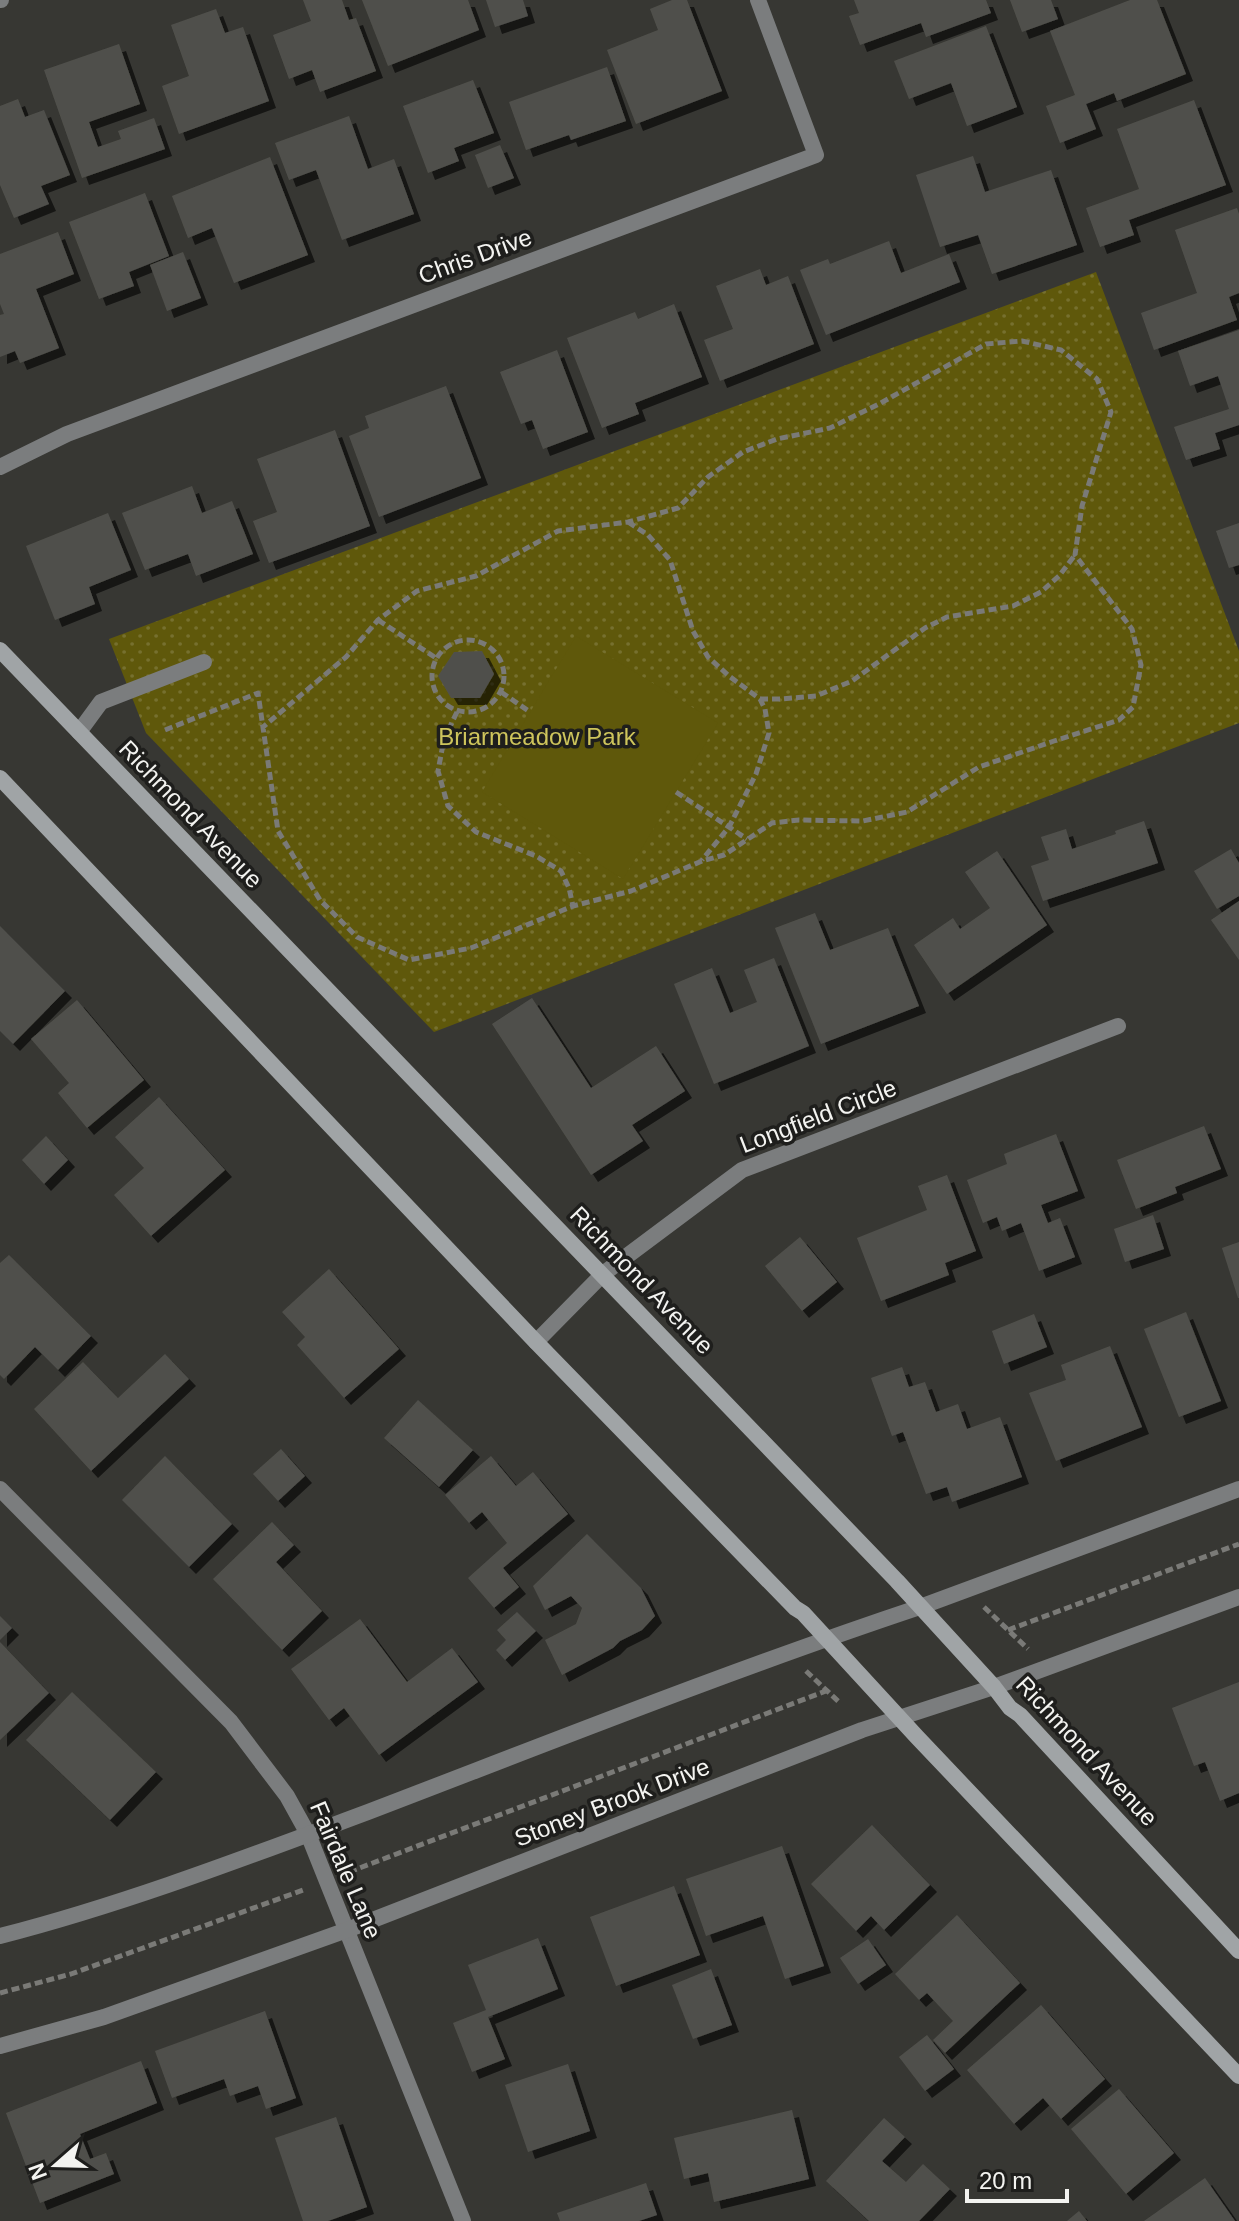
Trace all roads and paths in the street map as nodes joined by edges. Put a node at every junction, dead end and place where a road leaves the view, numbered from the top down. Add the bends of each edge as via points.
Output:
1 (758, 0) edge
2 (0, 467) edge
3 (628, 522) junction
4 (1075, 555) junction
5 (378, 620) junction
6 (0, 650) edge
7 (436, 658) junction
8 (204, 662) dead end
9 (501, 692) junction
10 (760, 699) junction
11 (457, 712) junction
12 (530, 712) dead end
13 (263, 727) junction
14 (165, 730) dead end
15 (79, 732) junction
16 (0, 778) edge
17 (676, 792) dead end
18 (729, 827) junction
19 (747, 839) junction
20 (702, 861) junction
21 (573, 906) junction
22 (1118, 1026) dead end
23 (603, 1274) junction
24 (536, 1342) junction
25 (0, 1489) edge
26 (1239, 1489) edge
27 (1239, 1544) edge
28 (1239, 1597) edge
29 (975, 1598) dead end
30 (920, 1607) junction
31 (1008, 1630) junction
32 (825, 1639) junction
33 (1028, 1649) dead end
34 (797, 1662) dead end
35 (994, 1687) junction
36 (826, 1691) junction
37 (840, 1703) dead end
38 (899, 1717) junction
39 (308, 1834) junction
40 (367, 1865) dead end
41 (289, 1895) dead end
42 (347, 1930) junction
43 (0, 1936) edge
44 (1239, 1951) edge
45 (0, 1993) edge
46 (0, 2046) edge
47 (1239, 2076) edge
48 (463, 2221) edge

1 - 2 street, Chris Drive via 816,155 67,434
3 - 4 path via 678,508 743,452 830,428 986,344 1022,341 1061,350 1097,379 1111,412 1082,506
3 - 5 path via 558,531 476,576 417,591
3 - 10 path via 670,560 693,631 708,657
4 - 10 path via 1041,592 1013,606 947,617 852,681 816,696
4 - 19 path via 1132,629 1141,665 1133,707 1119,720 979,767 907,812 863,821 772,823
5 - 7 path
5 - 13 path via 346,657
6 - 15 main road, Richmond Avenue
7 - 9 path via 459,641 484,643 502,664
7 - 11 path via 432,686 437,697
8 - 15 street via 101,702
9 - 11 path via 482,710
9 - 12 path
10 - 18 path via 769,733 756,774
11 - 21 path via 444,739 438,771 448,806 476,832 561,871
13 - 14 path via 258,693
13 - 21 path via 278,831 320,900 357,937 409,960 471,948
15 - 23 main road, Richmond Avenue
16 - 24 main road
17 - 18 path
18 - 19 path
18 - 20 path
19 - 20 path via 724,855
20 - 21 path via 631,891
22 - 23 street, Longfield Circle via 742,1170
23 - 24 street, Longfield Circle
23 - 30 main road, Richmond Avenue
24 - 32 main road
25 - 39 street, Fairdale Lane via 231,1722 287,1796
26 - 30 street
27 - 31 path
28 - 35 street, Stoney Brook Drive
29 - 31 path, Richmond Avenue
30 - 32 street
30 - 35 main road, Richmond Avenue
31 - 33 path, Richmond Avenue
32 - 38 main road
32 - 39 street
34 - 36 path
35 - 38 street, Stoney Brook Drive
35 - 44 main road, Richmond Avenue
36 - 37 path
36 - 40 path
38 - 42 street, Stoney Brook Drive
38 - 47 main road
39 - 42 street, Fairdale Lane
39 - 43 street via 73,1918
41 - 45 path via 85,1969
42 - 46 street, Stoney Brook Drive via 104,2017
42 - 48 street, Fairdale Lane

